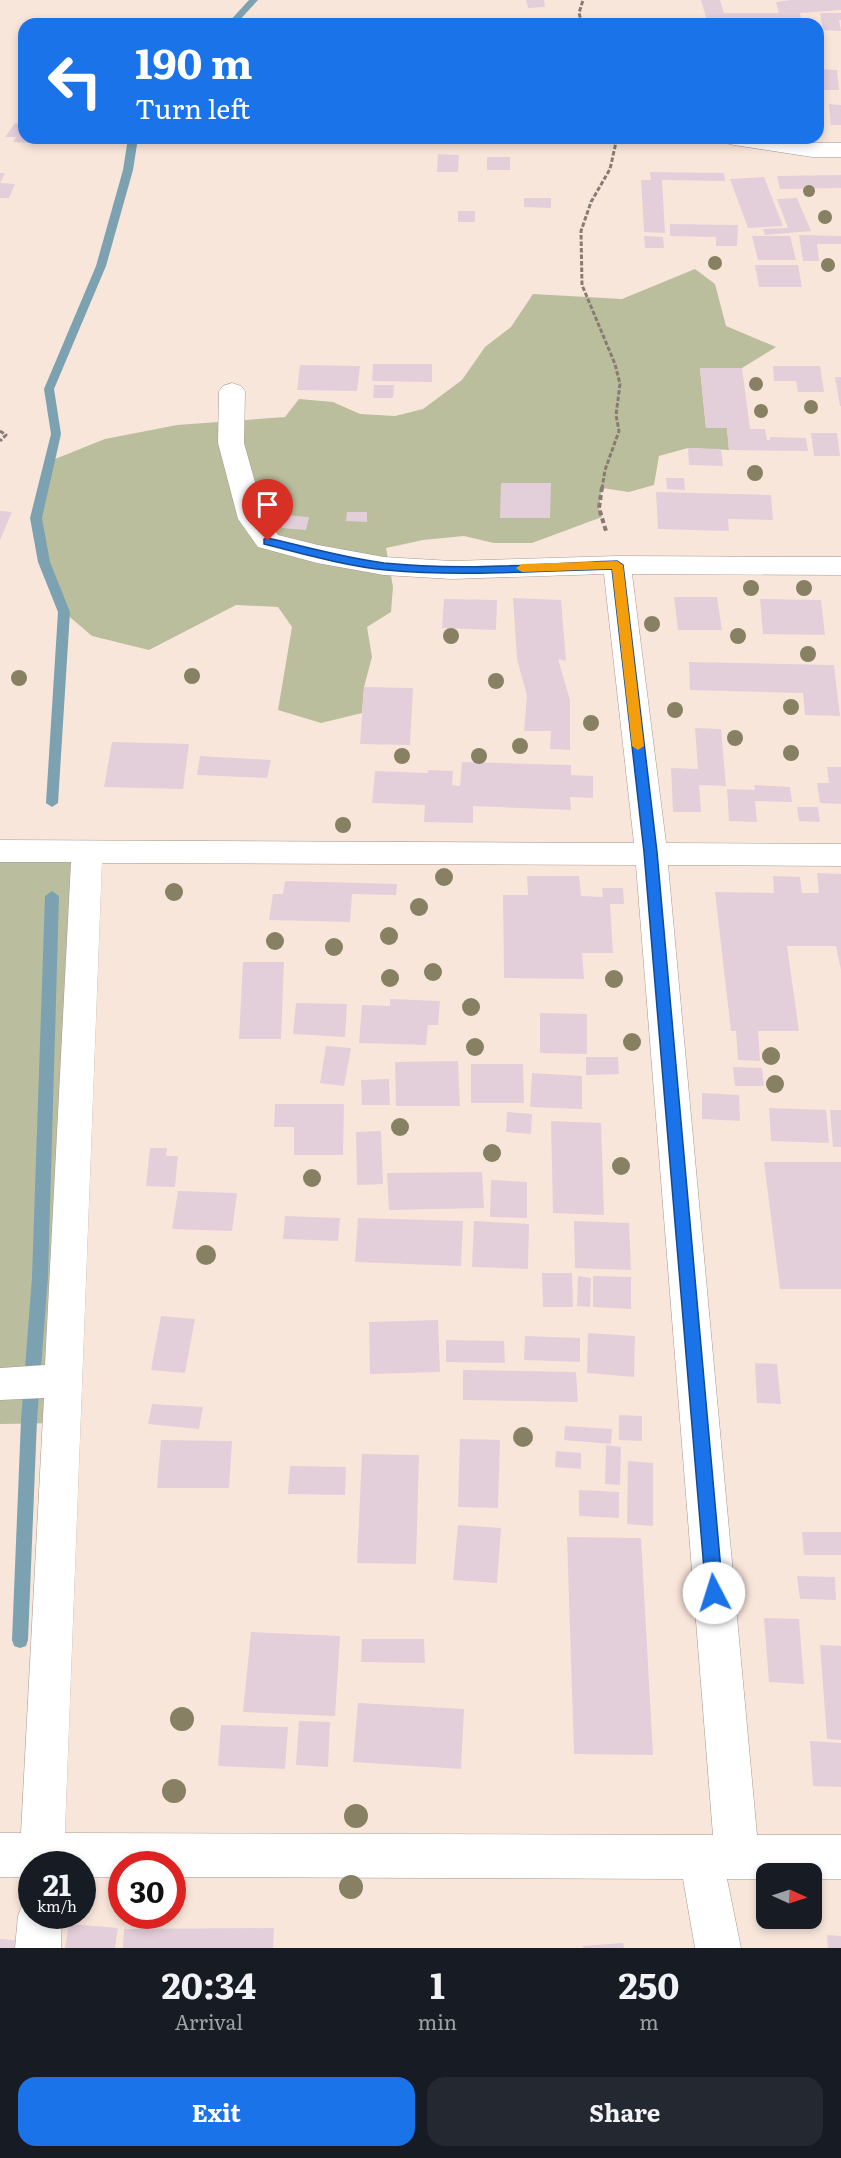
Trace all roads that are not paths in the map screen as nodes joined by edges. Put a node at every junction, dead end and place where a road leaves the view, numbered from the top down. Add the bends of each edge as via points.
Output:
1 (773, 144) edge
2 (841, 150) edge
3 (232, 391) dead end
4 (617, 565) junction
5 (841, 566) edge
6 (0, 851) edge
7 (87, 852) junction
8 (651, 852) junction
9 (841, 855) edge
10 (64, 1382) junction
11 (0, 1384) edge
12 (42, 1851) edge
13 (0, 1855) edge
14 (18, 1857) edge
15 (719, 1857) junction
16 (841, 1857) edge
17 (96, 1860) edge
18 (39, 1929) edge
19 (38, 1948) edge
20 (718, 1948) edge

1 - 2 street
3 - 4 street via 231,443 252,519 268,541 384,566 452,570
4 - 5 street
4 - 8 street
6 - 7 street
7 - 8 street
7 - 10 street
8 - 9 street
8 - 15 street
10 - 11 street
10 - 12 street
13 - 14 street
15 - 16 street
15 - 17 street
15 - 20 street
18 - 19 street

